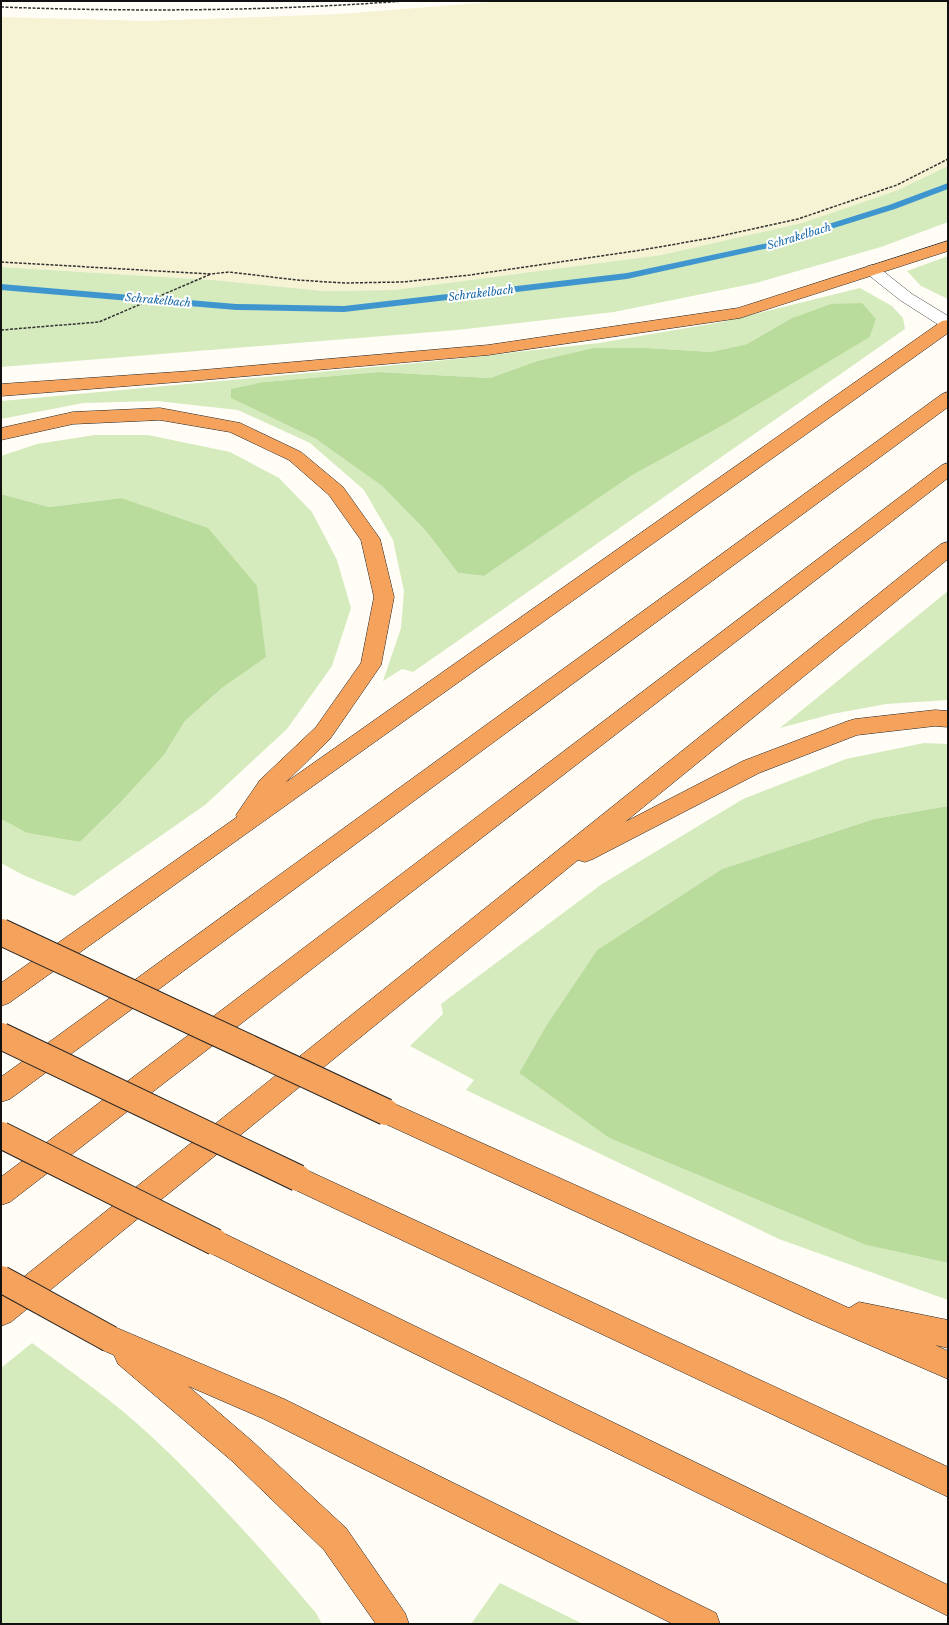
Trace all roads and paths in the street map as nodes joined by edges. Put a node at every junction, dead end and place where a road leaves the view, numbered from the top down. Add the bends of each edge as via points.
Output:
1 (404, 1) edge
2 (1, 7) edge
3 (948, 159) edge
4 (948, 246) edge
5 (1, 262) edge
6 (872, 270) junction
7 (211, 274) junction
8 (948, 324) edge
9 (1, 330) edge
10 (1, 390) edge
11 (948, 398) edge
12 (1, 434) edge
13 (948, 469) edge
14 (948, 549) edge
15 (948, 719) edge
16 (236, 831) junction
17 (542, 876) junction
18 (1, 932) edge
19 (1, 996) edge
20 (1, 1036) edge
21 (1, 1091) edge
22 (1, 1134) edge
23 (1, 1193) edge
24 (1, 1279) edge
25 (817, 1308) junction
26 (1, 1312) edge
27 (948, 1334) edge
28 (110, 1339) junction
29 (948, 1365) edge
30 (948, 1482) edge
31 (948, 1601) edge
32 (394, 1624) edge
33 (705, 1624) edge

1 - 2 path via 205,10 86,11
3 - 7 path via 897,184 798,219 642,250 402,282 344,283 229,272
4 - 6 highway
5 - 7 path
6 - 8 lane via 906,297
6 - 10 highway via 740,313 488,350
7 - 9 path via 99,322
8 - 16 highway
11 - 21 highway
12 - 16 highway via 73,418 160,414 234,427 296,456 336,491 370,539 384,597 371,665 323,733 268,786
13 - 23 highway
14 - 17 highway
15 - 17 highway via 935,718 855,727 840,732 751,767
16 - 19 highway
17 - 26 highway
18 - 25 highway, bridge via 386,1112
20 - 30 highway, bridge
22 - 31 highway, bridge via 215,1242
24 - 28 highway, bridge
25 - 27 highway
25 - 29 highway
28 - 32 highway via 242,1451 335,1539
28 - 33 highway via 274,1409

